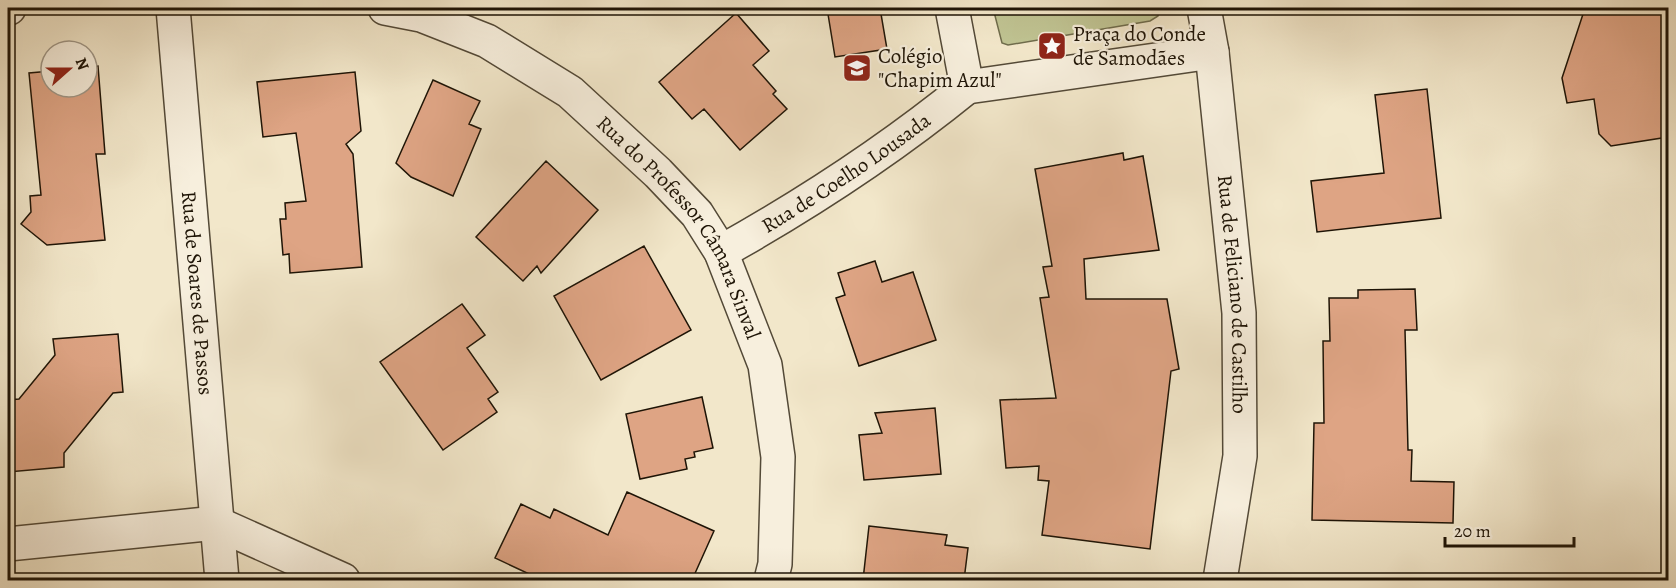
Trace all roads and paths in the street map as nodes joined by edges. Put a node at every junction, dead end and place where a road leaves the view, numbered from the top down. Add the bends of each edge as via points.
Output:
1 (173, 8) edge
2 (385, 8) edge
3 (952, 8) edge
4 (1204, 8) edge
5 (1212, 52) junction
6 (967, 87) junction
7 (721, 252) junction
8 (216, 523) junction
9 (8, 544) edge
10 (222, 580) edge
11 (343, 580) edge
12 (771, 580) edge
13 (1220, 580) edge

1 - 8 street, Rua de Soares de Passos
2 - 7 street, Rua do Professor Câmara Sinval via 421,15 487,41 570,92 698,214
3 - 6 street
4 - 5 street, Rua de Feliciano de Castilho
5 - 6 street
5 - 13 street, Rua de Feliciano de Castilho via 1239,313 1240,456
6 - 7 street, Rua de Coelho Lousada via 763,229
7 - 12 street, Rua do Professor Câmara Sinval via 765,366 778,457 775,564
8 - 9 street
8 - 10 street, Rua de Soares de Passos
8 - 11 street

